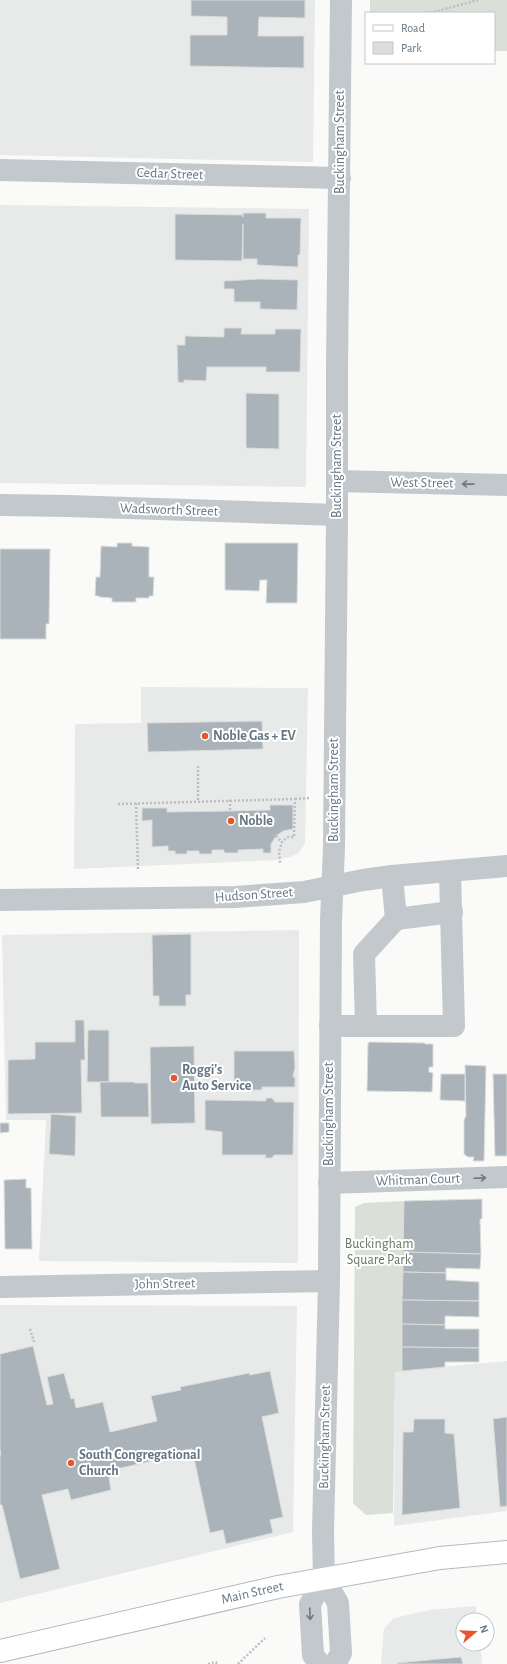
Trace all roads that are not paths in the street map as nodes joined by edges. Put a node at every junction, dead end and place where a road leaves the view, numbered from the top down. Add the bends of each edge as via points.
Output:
1 (341, 0) edge
2 (0, 170) edge
3 (340, 178) junction
4 (337, 482) junction
5 (507, 485) edge
6 (0, 506) edge
7 (337, 516) junction
8 (507, 866) edge
9 (450, 872) junction
10 (392, 876) junction
11 (333, 886) junction
12 (0, 900) edge
13 (452, 912) junction
14 (396, 918) junction
15 (331, 953) junction
16 (364, 954) junction
17 (366, 1025) junction
18 (330, 1026) junction
19 (507, 1177) edge
20 (329, 1183) junction
21 (329, 1281) junction
22 (0, 1287) edge
23 (507, 1552) edge
24 (324, 1579) junction
25 (0, 1651) edge
26 (320, 1664) edge
27 (335, 1664) edge

1 - 3 street, Buckingham Street
2 - 3 street, Cedar Street
3 - 4 street, Buckingham Street
5 -> 4 street, West Street
4 - 7 street, Buckingham Street
6 - 7 street, Wadsworth Street via 68,506
7 - 11 street, Buckingham Street
8 - 9 street, Hudson Street
9 - 10 street, Hudson Street
9 - 13 street
10 - 11 street, Hudson Street
10 - 14 street
11 - 12 street, Hudson Street via 304,892 200,898
11 - 15 street, Buckingham Street
13 - 14 street
13 - 17 street via 454,1026
14 - 16 street
15 - 16 street
15 - 18 street, Buckingham Street
16 - 17 street
17 - 18 street
18 - 20 street, Buckingham Street
20 -> 19 street, Whitman Court
20 - 21 street, Buckingham Street
21 - 22 street, John Street
21 - 24 street, Buckingham Street
23 - 24 main road, Main Street via 440,1558
24 - 25 main road, Main Street via 278,1587
24 -> 26 street via 310,1604 313,1654
24 - 27 street via 338,1603 342,1653

